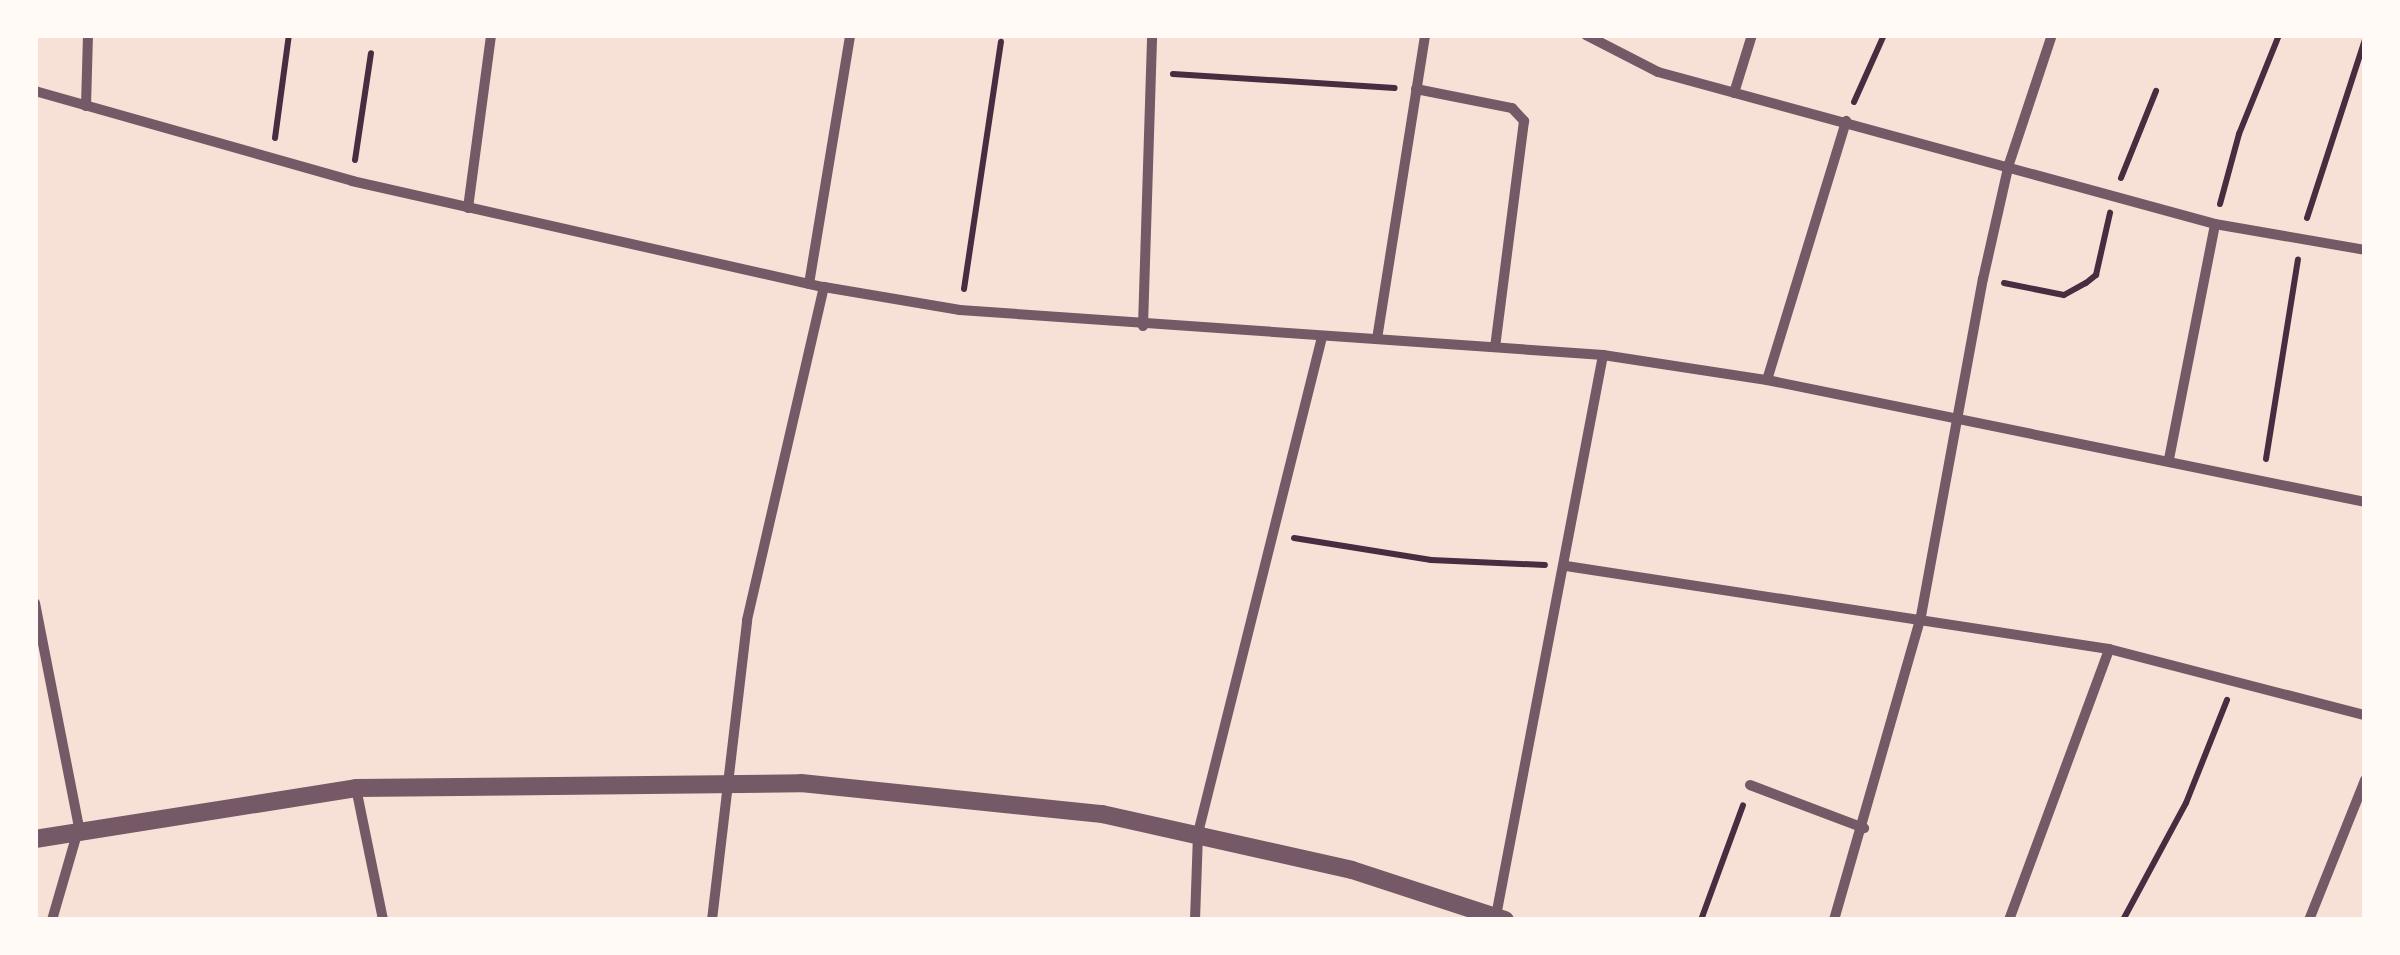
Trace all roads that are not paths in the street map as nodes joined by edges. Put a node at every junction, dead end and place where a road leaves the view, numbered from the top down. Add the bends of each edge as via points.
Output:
1 (88, 35) edge
2 (491, 35) edge
3 (850, 35) edge
4 (1152, 35) edge
5 (1425, 35) edge
6 (1586, 35) edge
7 (1752, 35) edge
8 (2052, 35) edge
9 (1416, 89) junction
10 (35, 91) edge
11 (1734, 93) junction
12 (86, 106) junction
13 (1846, 121) junction
14 (2010, 164) junction
15 (468, 208) junction
16 (2215, 224) junction
17 (2365, 250) edge
18 (809, 284) junction
19 (824, 287) junction
20 (1143, 326) junction
21 (1322, 337) junction
22 (1377, 339) junction
23 (1495, 346) junction
24 (1603, 355) junction
25 (1768, 380) junction
26 (1961, 418) junction
27 (2169, 459) junction
28 (2365, 502) edge
29 (1566, 566) junction
30 (35, 603) edge
31 (1921, 616) junction
32 (2108, 649) junction
33 (2365, 715) edge
34 (2365, 780) edge
35 (727, 782) junction
36 (1750, 785) road end
37 (356, 788) junction
38 (79, 827) junction
39 (1864, 828) junction
40 (1198, 833) junction
41 (35, 839) edge
42 (1501, 918) edge
43 (52, 920) edge
44 (383, 920) edge
45 (712, 920) edge
46 (1195, 920) edge
47 (1834, 920) edge
48 (2009, 920) edge
49 (2309, 920) edge

1 - 12 street
2 - 15 street
3 - 18 street
4 - 20 street
5 - 9 street
6 - 11 street via 1626,60
7 - 11 street
8 - 14 street
9 - 22 street
9 - 23 street via 1512,108 1524,121
10 - 12 street
11 - 13 street
12 - 15 street
13 - 14 street
13 - 25 street
14 - 16 street
14 - 26 street
15 - 18 street
16 - 17 street via 2302,234
16 - 27 street
18 - 19 street
19 - 20 street via 960,310
19 - 35 street via 747,620
20 - 21 street
21 - 22 street
21 - 40 street
22 - 23 street
23 - 24 street
24 - 25 street
24 - 29 street
25 - 26 street
26 - 27 street
26 - 31 street
27 - 28 street
29 - 31 street
29 - 42 street
30 - 38 street
31 - 32 street
31 - 39 street
32 - 33 street
32 - 48 street
34 - 49 street
35 - 37 street
35 - 40 street via 979,798
35 - 45 street
36 - 39 street
37 - 38 street
37 - 44 street
38 - 41 street
38 - 43 street
39 - 47 street
40 - 42 street via 1352,870
40 - 46 street

